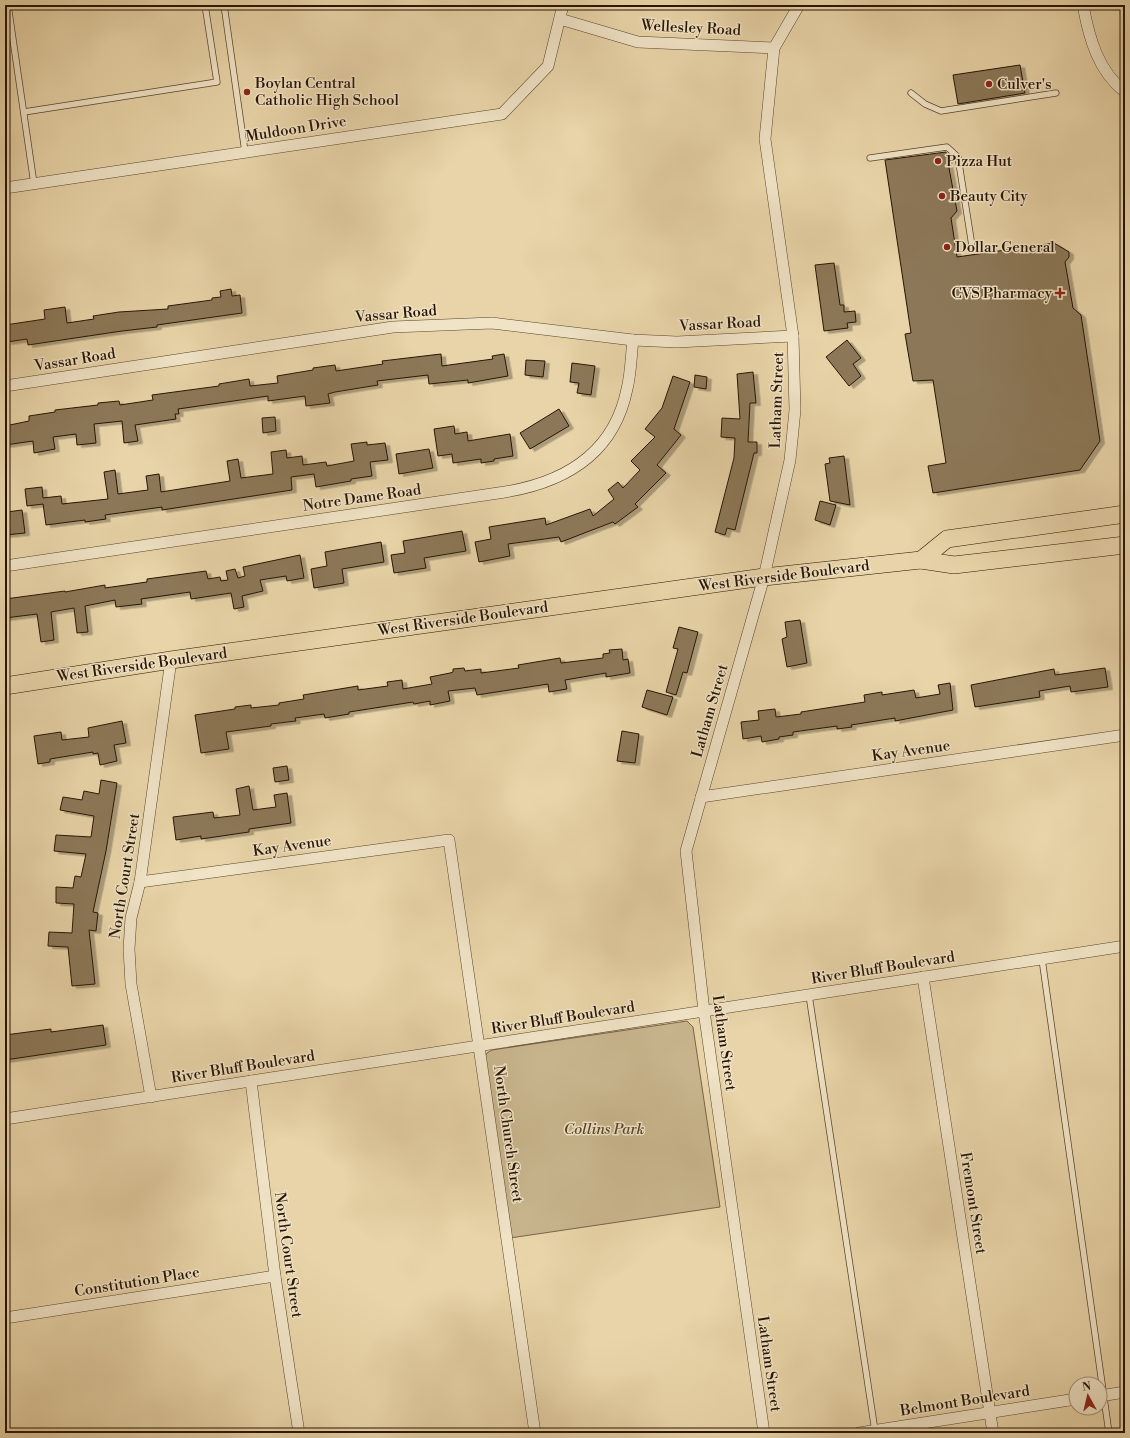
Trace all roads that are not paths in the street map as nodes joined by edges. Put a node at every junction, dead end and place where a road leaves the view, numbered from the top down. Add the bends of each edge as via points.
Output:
1 (8, 5) edge
2 (205, 5) edge
3 (224, 5) edge
4 (562, 5) edge
5 (799, 5) edge
6 (1083, 5) edge
7 (560, 19) junction
8 (774, 48) junction
9 (1125, 92) edge
10 (1056, 93) dead end
11 (911, 94) dead end
12 (24, 112) junction
13 (245, 152) junction
14 (870, 158) dead end
15 (34, 184) junction
16 (5, 188) edge
17 (972, 246) dead end
18 (793, 336) junction
19 (633, 340) junction
20 (5, 386) edge
21 (1125, 514) edge
22 (1125, 545) edge
23 (921, 560) junction
24 (5, 566) edge
25 (764, 577) junction
26 (171, 660) junction
27 (5, 686) edge
28 (1125, 735) edge
29 (701, 797) junction
30 (449, 840) joint
31 (140, 882) junction
32 (1125, 946) edge
33 (1042, 958) junction
34 (923, 977) junction
35 (809, 995) junction
36 (704, 1011) junction
37 (480, 1046) junction
38 (250, 1081) junction
39 (151, 1097) junction
40 (5, 1119) edge
41 (275, 1276) junction
42 (5, 1318) edge
43 (1099, 1376) edge
44 (1125, 1392) edge
45 (1108, 1395) edge
46 (1068, 1401) edge
47 (990, 1412) junction
48 (1106, 1416) edge
49 (875, 1432) edge
50 (299, 1433) edge
51 (535, 1433) edge
52 (764, 1433) edge
53 (859, 1433) edge
54 (993, 1433) edge
55 (1109, 1433) edge

1 - 12 lane
2 - 12 lane via 217,82
3 - 13 lane
4 - 7 street, Muldoon Drive
5 - 8 street, Latham Street
6 - 9 street via 1088,35 1095,53 1103,67
7 - 8 street, Wellesley Road via 638,42
7 - 13 street, Muldoon Drive via 548,66 502,114
8 - 18 street, Latham Street via 765,139
10 - 11 lane via 941,111
12 - 15 lane
13 - 15 street, Muldoon Drive
14 - 17 lane via 947,146 958,157
15 - 16 street, Muldoon Drive
18 - 19 street, Vassar Road via 677,342
18 - 25 street, Latham Street via 795,410 790,460
19 - 20 street, Vassar Road via 492,323 393,327
19 - 24 street, Notre Dame Road via 627,388 620,414 608,435 594,452 574,469 552,480 505,492
21 - 23 main road via 947,539
22 - 23 main road, West Riverside Boulevard via 954,565
23 - 25 main road, West Riverside Boulevard
25 - 26 main road, West Riverside Boulevard
25 - 29 street, Latham Street
26 - 27 main road, West Riverside Boulevard
26 - 31 street, North Court Street
28 - 29 street, Kay Avenue
29 - 36 street, Latham Street via 686,851
30 - 31 street, Kay Avenue
30 - 37 street, North Church Street
31 - 39 street, North Court Street via 131,918 129,949 131,984
32 - 33 street, River Bluff Boulevard
33 - 34 street, River Bluff Boulevard
33 - 43 lane
34 - 35 street, River Bluff Boulevard
34 - 47 street, Fremont Street
35 - 36 street, River Bluff Boulevard
35 - 49 lane
36 - 37 street, River Bluff Boulevard
36 - 52 street, Latham Street
37 - 38 street, River Bluff Boulevard
37 - 51 street, North Church Street
38 - 39 street, River Bluff Boulevard
38 - 41 street, North Court Street
39 - 40 street, River Bluff Boulevard
41 - 42 street, Constitution Place
41 - 50 street, North Court Street
44 - 45 street
46 - 47 street, Belmont Boulevard
47 - 49 street, Belmont Boulevard
47 - 54 street, Fremont Street
48 - 55 lane
49 - 53 street, Belmont Boulevard

